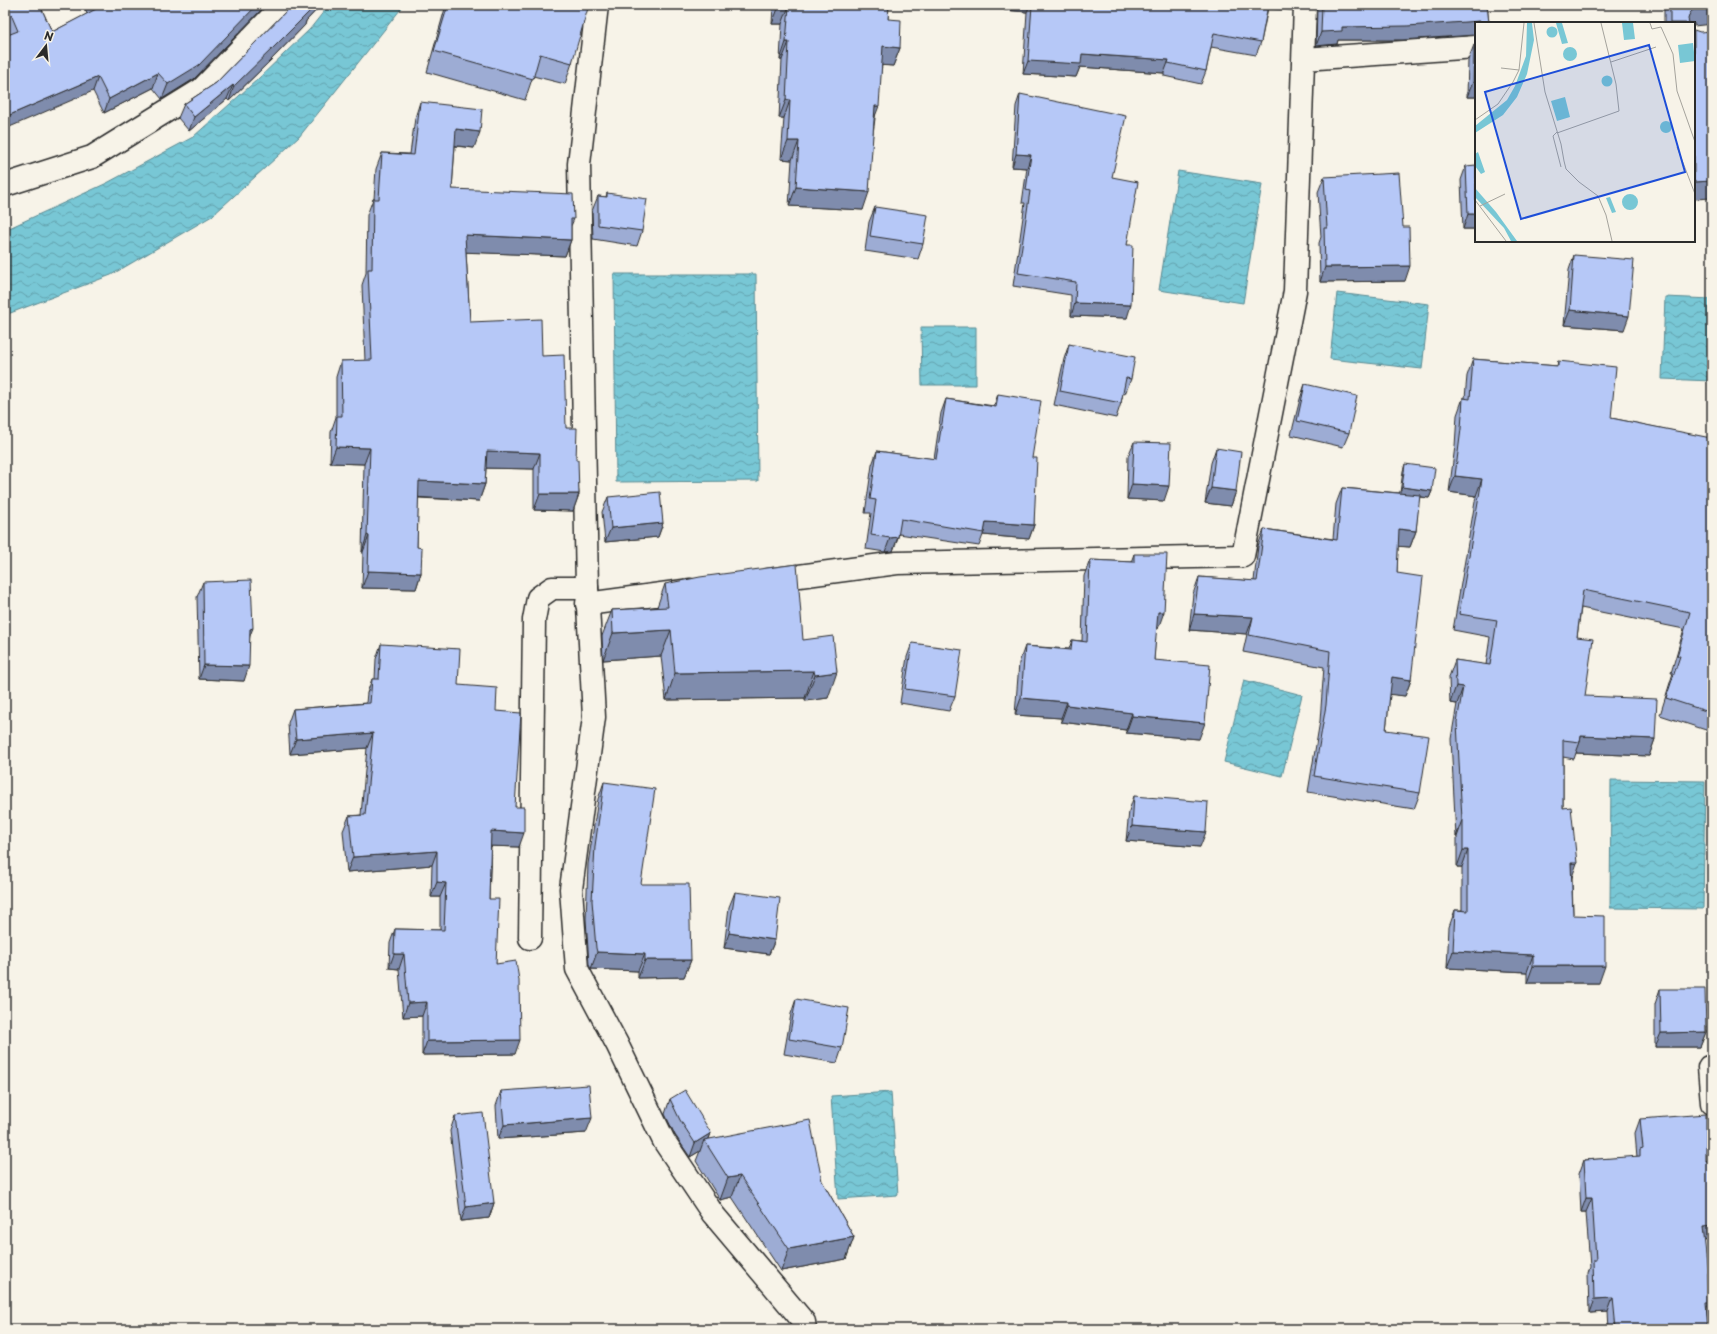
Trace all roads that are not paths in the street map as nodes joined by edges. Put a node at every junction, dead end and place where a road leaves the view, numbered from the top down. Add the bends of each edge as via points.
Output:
1 (282, 5) edge
2 (597, 5) edge
3 (1305, 5) edge
4 (1475, 47) edge
5 (1304, 59) junction
6 (5, 185) edge
7 (750, 582) edge
8 (711, 588) edge
9 (587, 596) junction
10 (530, 938) dead end
11 (1709, 1067) dead end
12 (1712, 1103) edge
13 (805, 1329) edge

1 - 6 street via 202,89 92,156
2 - 9 street via 579,164
3 - 5 street
4 - 5 street
5 - 7 street via 1295,291 1244,556 897,563
8 - 9 street
9 - 10 street via 552,588 538,598 534,620
9 - 13 street via 594,717 571,890 577,969 664,1141 713,1214 804,1322
11 - 12 street

